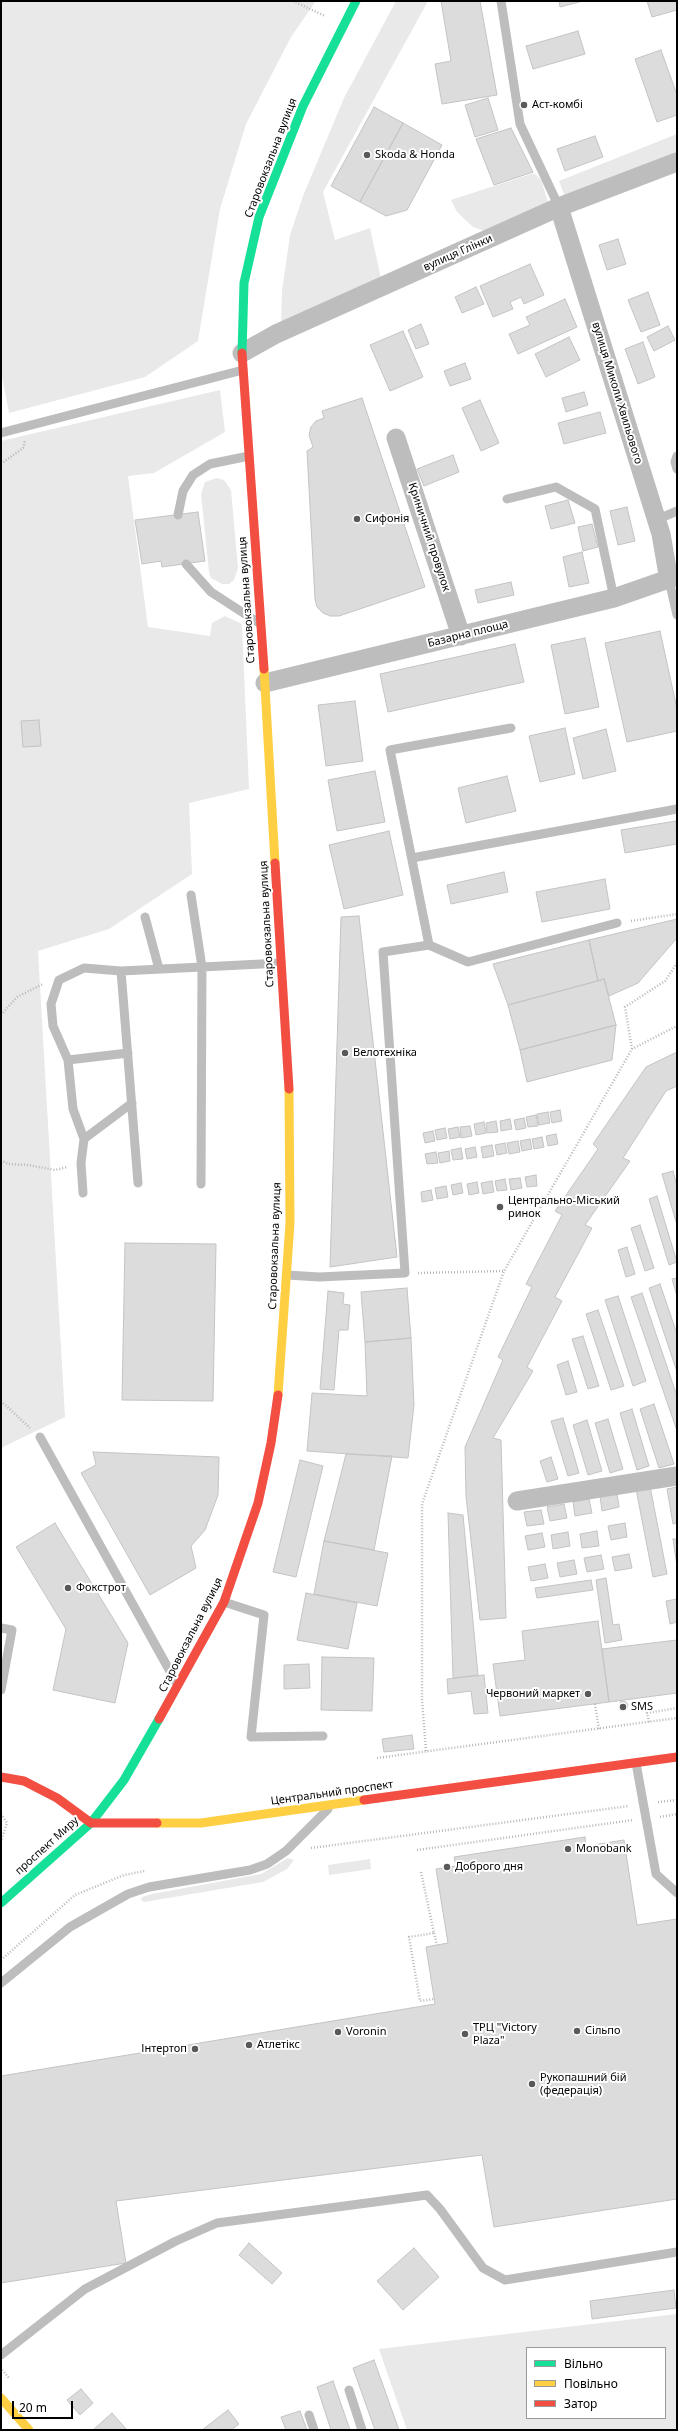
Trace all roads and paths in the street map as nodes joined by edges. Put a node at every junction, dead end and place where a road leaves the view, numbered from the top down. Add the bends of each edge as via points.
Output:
1 (293, 1) edge
2 (356, 1) edge
3 (501, 1) edge
4 (343, 24) junction
5 (677, 162) edge
6 (559, 207) junction
7 (243, 362) junction
8 (23, 428) junction
9 (1, 433) edge
10 (396, 438) dead end
11 (249, 456) junction
12 (677, 456) edge
13 (1, 464) edge
14 (677, 469) edge
15 (507, 499) dead end
16 (677, 511) edge
17 (178, 515) dead end
18 (656, 520) junction
19 (186, 564) dead end
20 (673, 578) edge
21 (614, 598) junction
22 (677, 616) edge
23 (261, 624) junction
24 (461, 636) junction
25 (265, 683) junction
26 (511, 728) dead end
27 (677, 809) edge
28 (412, 858) junction
29 (191, 895) dead end
30 (677, 914) edge
31 (145, 917) dead end
32 (617, 923) joint
33 (429, 945) junction
34 (677, 962) edge
35 (281, 963) junction
36 (202, 967) junction
37 (159, 969) junction
38 (121, 971) junction
39 (59, 980) junction
40 (1, 1015) edge
41 (677, 1026) edge
42 (632, 1049) junction
43 (128, 1053) junction
44 (68, 1060) junction
45 (132, 1103) junction
46 (84, 1140) junction
47 (1, 1160) edge
48 (81, 1163) junction
49 (138, 1183) dead end
50 (201, 1184) dead end
51 (84, 1193) dead end
52 (504, 1270) junction
53 (405, 1273) junction
54 (287, 1275) junction
55 (1, 1401) edge
56 (40, 1437) joint
57 (677, 1476) edge
58 (517, 1501) dead end
59 (224, 1602) junction
60 (1, 1628) edge
61 (179, 1688) junction
62 (1, 1690) edge
63 (595, 1704) dead end
64 (677, 1708) edge
65 (677, 1718) edge
66 (649, 1722) junction
67 (599, 1729) junction
68 (323, 1736) dead end
69 (426, 1751) junction
70 (677, 1757) edge
71 (377, 1758) dead end
72 (636, 1763) junction
73 (1, 1777) edge
74 (677, 1800) edge
75 (644, 1804) junction
76 (331, 1806) junction
77 (1, 1814) edge
78 (677, 1814) edge
79 (672, 1815) dead end
80 (646, 1819) junction
81 (91, 1823) junction
82 (1, 1841) edge
83 (417, 1850) dead end
84 (286, 1851) junction
85 (148, 1870) dead end
86 (421, 1872) dead end
87 (677, 1893) edge
88 (1, 1902) edge
89 (434, 1933) junction
90 (437, 1945) dead end
91 (1, 1960) edge
92 (1, 1983) edge
93 (434, 1999) dead end
94 (677, 2252) edge
95 (1, 2354) edge
96 (348, 2390) dead end
97 (1, 2398) edge
98 (309, 2415) dead end
99 (29, 2430) edge
100 (314, 2430) edge
101 (362, 2430) edge

1 - 4 path
2 - 4 main road, Старовокзальна вулиця
3 - 6 lane via 520,124
4 - 7 main road, Старовокзальна вулиця via 303,106 259,217 244,283
5 - 6 street, вулиця Глінки
6 - 7 street, вулиця Глінки via 276,334
6 - 18 street, вулиця Миколи Хвильового
7 - 8 lane
7 - 11 main road, Старовокзальна вулиця
8 - 9 lane
8 - 13 path via 26,436 23,448
10 - 24 street, Криничний провулок
11 - 17 lane via 210,464 193,475 183,491
11 - 23 main road, Старовокзальна вулиця
12 - 14 lane
15 - 21 lane via 556,487 595,509
16 - 18 lane
18 - 20 street, вулиця Миколи Хвильового
19 - 23 lane via 212,592
20 - 21 street, Базарна площа
20 - 22 lane
21 - 24 street, Базарна площа
23 - 25 main road, Старовокзальна вулиця
24 - 25 street, Базарна площа
25 - 35 main road, Старовокзальна вулиця
26 - 28 lane via 390,750
27 - 28 lane
28 - 33 lane
29 - 36 lane
30 - 32 path
31 - 37 lane
32 - 33 lane via 468,962
33 - 53 lane via 383,952
34 - 42 path via 665,981 625,1007
35 - 36 lane
35 - 54 main road, Старовокзальна вулиця via 290,1113 290,1223
36 - 37 lane
36 - 50 lane
37 - 38 lane
38 - 39 lane via 84,968
38 - 43 lane
39 - 40 path via 35,986 23,993
39 - 44 lane via 50,1004 53,1026
41 - 42 path
42 - 52 path
43 - 44 lane
43 - 45 lane
44 - 46 lane via 73,1109
45 - 46 lane
45 - 49 lane
46 - 48 lane
47 - 48 path via 8,1164 55,1170
48 - 51 lane
52 - 53 path
52 - 69 path via 422,1504 422,1699
53 - 54 lane via 320,1277
54 - 59 main road, Старовокзальна вулиця via 280,1383 271,1443 258,1503
55 - 56 path
56 - 61 lane
57 - 58 street
59 - 61 main road, Старовокзальна вулиця
59 - 68 lane via 264,1615 251,1737
60 - 62 lane via 12,1630
61 - 81 main road, Старовокзальна вулиця via 124,1780
63 - 67 path
64 - 66 path via 648,1713
65 - 66 path
66 - 67 path
67 - 69 path
69 - 71 path
70 - 72 main road, Центральний проспект
72 - 75 lane
72 - 76 main road, Центральний проспект
73 - 81 main road via 24,1781 57,1798
74 - 75 path
75 - 80 lane
75 - 84 path
76 - 81 main road, Центральний проспект via 201,1823
76 - 84 lane
77 - 82 path via 7,1822
78 - 79 path
80 - 83 path
80 - 87 lane via 656,1874
81 - 88 main road, проспект Миру
84 - 92 lane via 258,1868 128,1894 70,1927
85 - 91 path via 74,1895
86 - 89 path
89 - 90 path
89 - 93 path via 409,1938 420,2001
94 - 95 lane via 505,2280 483,2268 427,2195 217,2223 85,2289
96 - 101 lane
97 - 99 main road
98 - 100 lane

